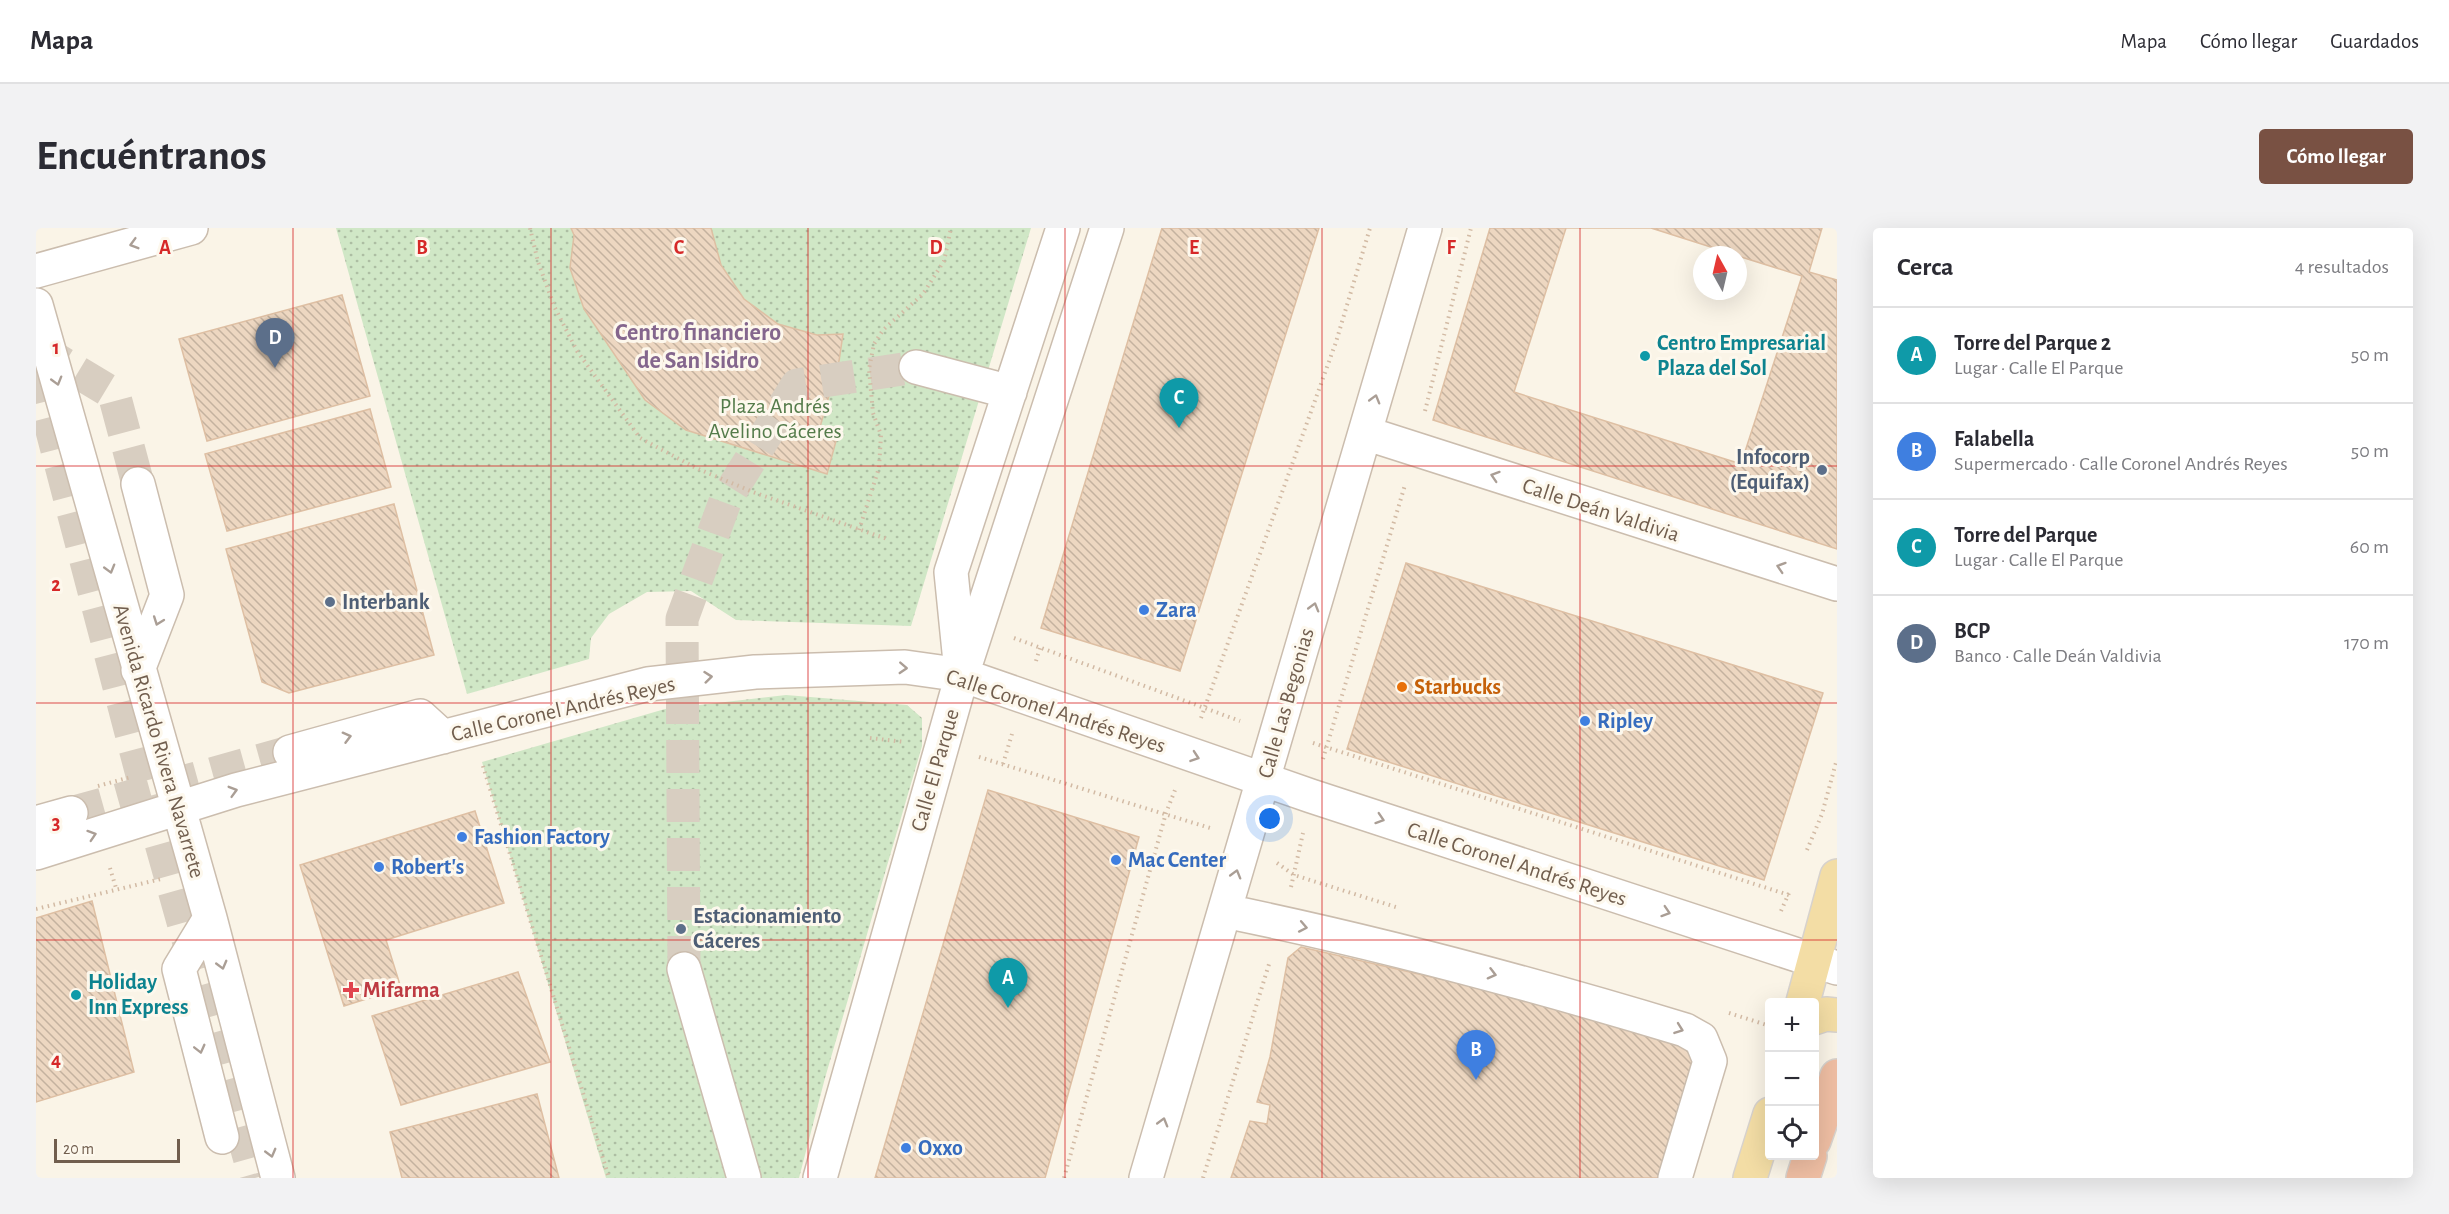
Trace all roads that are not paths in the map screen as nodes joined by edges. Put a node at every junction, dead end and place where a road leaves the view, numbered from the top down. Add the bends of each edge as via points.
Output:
1 (191, 228) edge
2 (1063, 228) edge
3 (1107, 228) edge
4 (1425, 228) edge
5 (36, 271) edge
6 (36, 305) edge
7 (916, 367) tunnel mouth
8 (1010, 392) junction
9 (1365, 433) junction
10 (138, 484) tunnel mouth
11 (1837, 584) edge
12 (138, 670) junction
13 (962, 675) junction
14 (458, 732) junction
15 (290, 752) tunnel mouth
16 (1263, 780) junction
17 (78, 801) tunnel mouth
18 (177, 807) junction
19 (36, 823) edge
20 (36, 853) edge
21 (1837, 876) edge
22 (1225, 911) junction
23 (210, 918) junction
24 (1826, 964) edge
25 (684, 969) tunnel mouth
26 (1805, 998) edge
27 (1837, 1015) edge
28 (1819, 1017) edge
29 (1837, 1076) edge
30 (1819, 1129) edge
31 (1765, 1130) edge
32 (222, 1137) dead end
33 (1808, 1160) edge
34 (278, 1178) edge
35 (744, 1178) edge
36 (820, 1178) edge
37 (1146, 1178) edge
38 (1675, 1178) edge
39 (1750, 1178) edge
40 (1803, 1178) edge

1 -> 5 street
2 - 8 street
3 - 13 street, Calle El Parque
9 -> 4 street, Calle Las Begonias
6 -> 12 street, Avenida Ricardo Rivera Navarrete
7 - 8 street
8 - 13 street via 951,572
11 -> 9 street, Calle Deán Valdivia
16 -> 9 street, Calle Las Begonias
10 -> 12 street via 167,595
12 - 18 street, Avenida Ricardo Rivera Navarrete
14 -> 13 street, Calle Coronel Andrés Reyes via 648,684 755,672 904,667
13 -> 16 street, Calle Coronel Andrés Reyes
13 - 36 street, Calle El Parque
15 -> 14 street via 420,716
18 -> 14 street, Calle Coronel Andrés Reyes
22 -> 16 street, Calle Las Begonias
16 -> 24 street, Calle Coronel Andrés Reyes
17 - 19 street
20 -> 18 street, Calle Coronel Andrés Reyes
18 - 23 street, Avenida Ricardo Rivera Navarrete
21 - 24 main road via 1825,917
37 -> 22 street, Calle Las Begonias
22 -> 38 street via 1345,936 1551,990 1685,1030 1701,1039 1710,1061
23 -> 32 street via 179,969
23 -> 34 street, Avenida Ricardo Rivera Navarrete
24 - 26 main road
25 - 35 street
27 - 28 main road
29 - 30 highway
31 - 39 main road
33 - 40 highway

